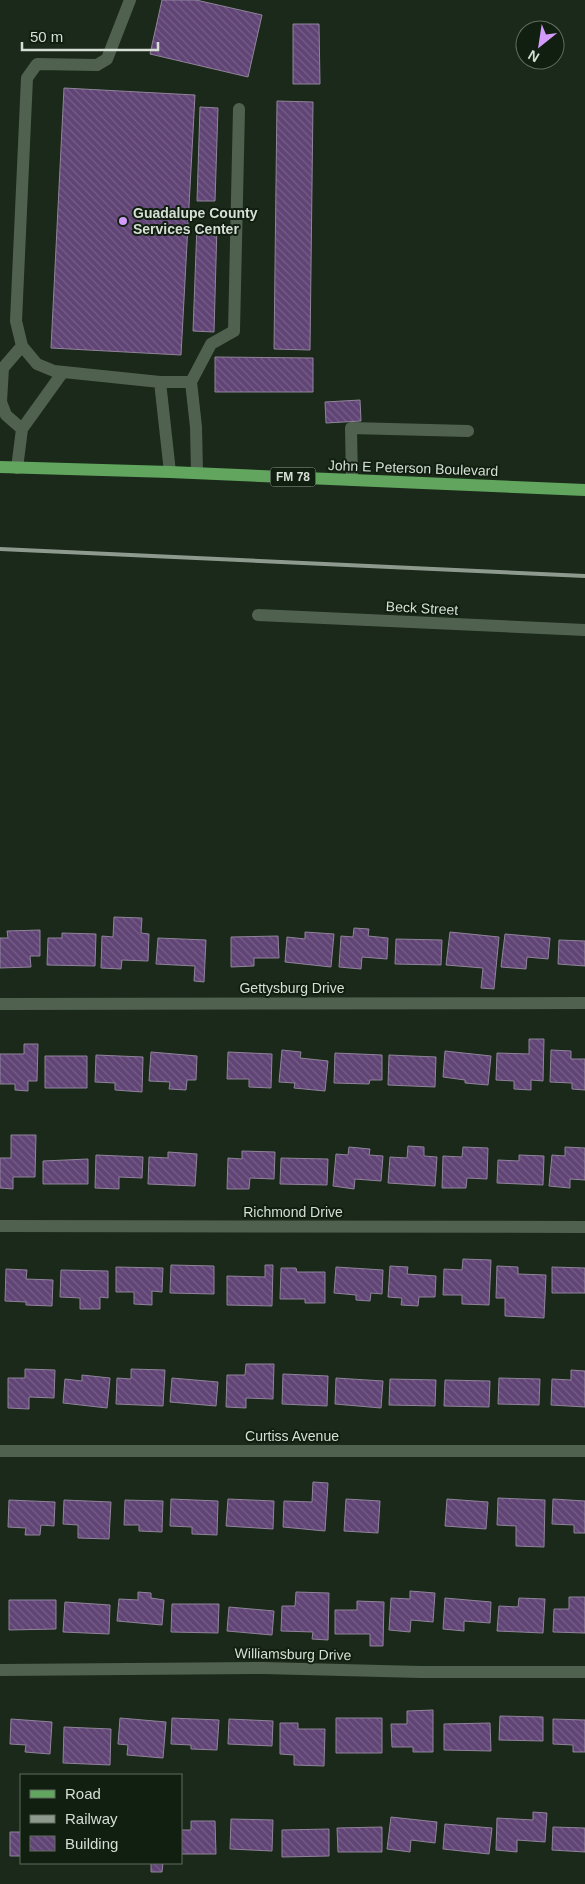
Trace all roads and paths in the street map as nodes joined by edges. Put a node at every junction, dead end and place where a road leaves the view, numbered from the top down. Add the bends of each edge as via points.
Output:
1 (130, 0) edge
2 (239, 109) dead end
3 (22, 346) junction
4 (63, 372) junction
5 (160, 382) junction
6 (191, 382) junction
7 (22, 430) junction
8 (468, 431) dead end
9 (0, 467) edge
10 (17, 468) junction
11 (170, 472) junction
12 (197, 473) junction
13 (352, 480) junction
14 (585, 490) edge
15 (258, 615) dead end
16 (585, 630) edge
17 (585, 1003) edge
18 (0, 1004) edge
19 (0, 1226) edge
20 (585, 1227) edge
21 (0, 1451) edge
22 (585, 1451) edge
23 (0, 1670) edge
24 (585, 1672) edge

1 - 3 street via 107,59 97,65 37,64 27,78 16,321
2 - 6 street via 234,331 211,344
3 - 4 street via 37,364
3 - 7 street via 3,368 1,402 6,415
4 - 5 street
4 - 7 street
5 - 6 street
5 - 11 street
6 - 12 street
7 - 10 street
8 - 13 street via 351,428
9 - 10 main road, John E Peterson Boulevard / FM 78
10 - 11 main road, John E Peterson Boulevard / FM 78
11 - 12 main road, John E Peterson Boulevard / FM 78
12 - 13 main road, John E Peterson Boulevard / FM 78
13 - 14 main road, John E Peterson Boulevard / FM 78
15 - 16 street, Beck Street
17 - 18 street, Gettysburg Drive
19 - 20 street, Richmond Drive
21 - 22 street, Curtiss Avenue
23 - 24 street, Williamsburg Drive via 263,1668

